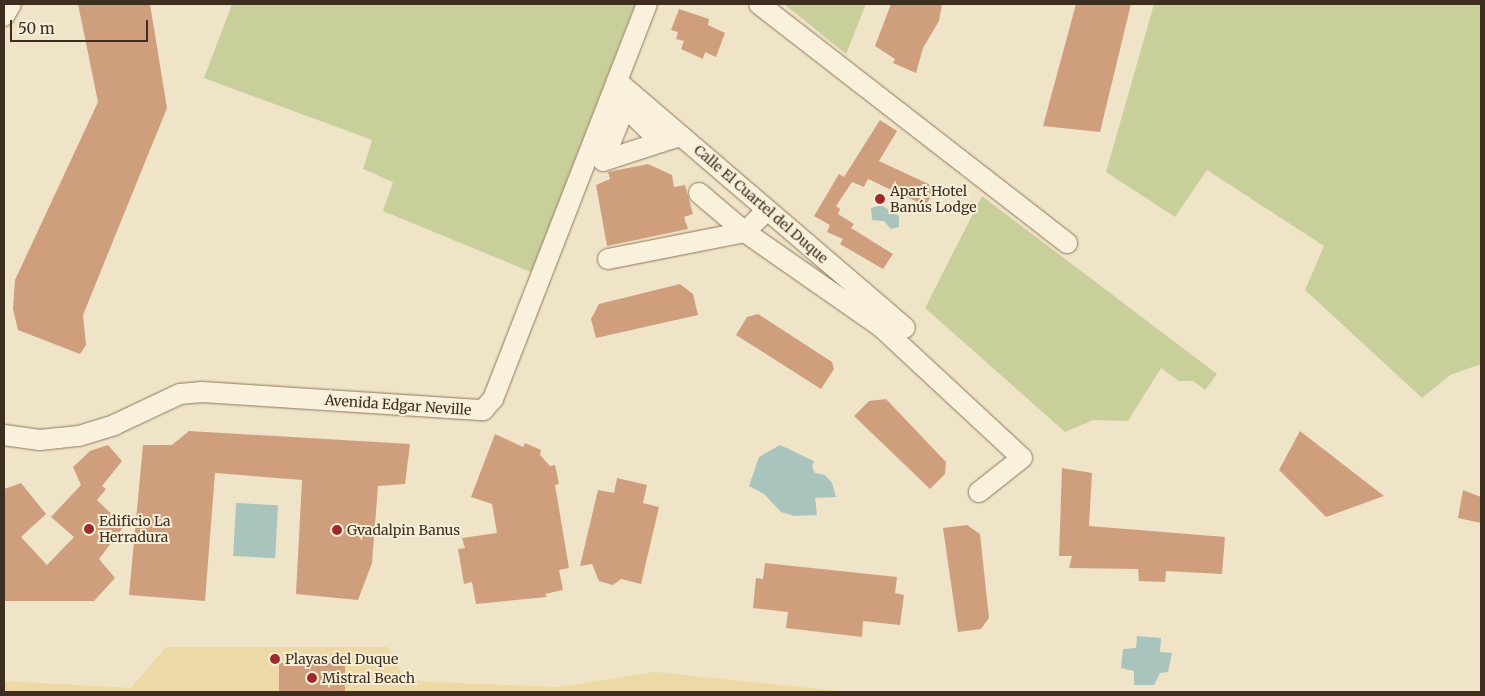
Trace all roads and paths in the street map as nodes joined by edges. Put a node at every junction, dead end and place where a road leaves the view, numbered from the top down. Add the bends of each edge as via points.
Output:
1 (11, 4) edge
2 (647, 4) edge
3 (760, 4) edge
4 (4, 16) edge
5 (616, 80) junction
6 (681, 136) junction
7 (661, 142) dead end
8 (700, 193) dead end
9 (767, 210) junction
10 (746, 232) junction
11 (1067, 243) dead end
12 (608, 259) dead end
13 (905, 328) dead end
14 (4, 435) edge
15 (979, 492) dead end

1 - 4 street
2 - 5 street, Avenida Edgar Neville
3 - 11 street
5 - 6 street, Calle El Cuartel del Duque
5 - 14 street, Avenida Edgar Neville via 496,393 483,410 194,392 180,394 114,425 79,436 40,440
6 - 7 street
6 - 9 street, Calle El Cuartel del Duque
8 - 10 street
9 - 10 street
9 - 13 street, Calle El Cuartel del Duque
10 - 12 street
10 - 15 street via 881,327 1022,458

